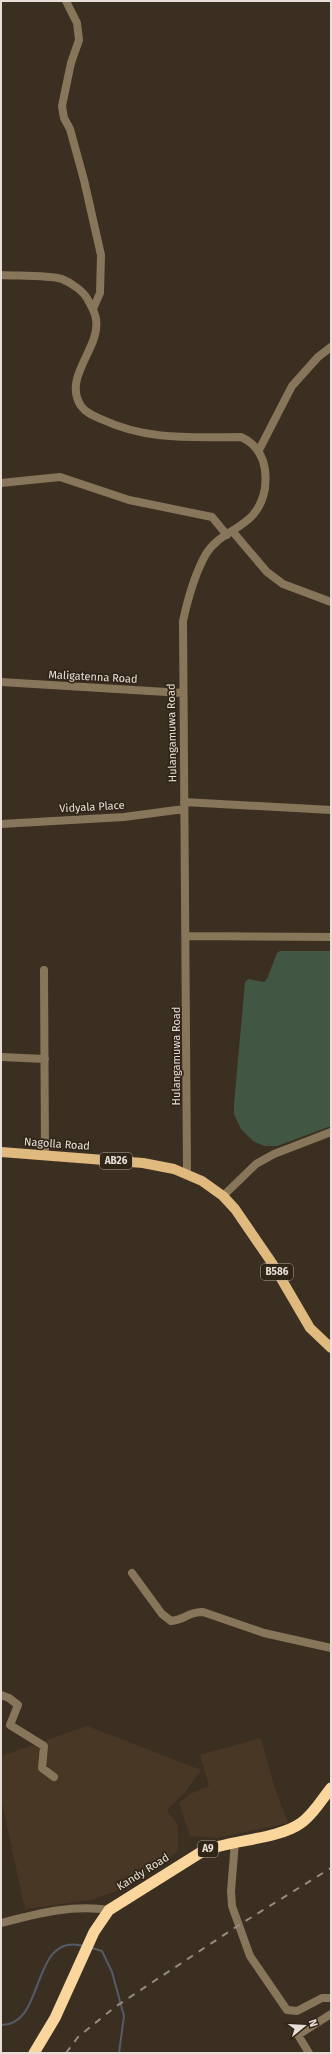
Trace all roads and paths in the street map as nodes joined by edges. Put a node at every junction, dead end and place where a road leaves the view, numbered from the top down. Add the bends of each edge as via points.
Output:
1 (66, 1) edge
2 (1, 275) edge
3 (93, 309) junction
4 (331, 347) edge
5 (259, 450) junction
6 (1, 483) edge
7 (230, 534) junction
8 (331, 602) edge
9 (1, 682) edge
10 (183, 693) junction
11 (184, 806) junction
12 (331, 810) edge
13 (1, 824) edge
14 (186, 936) junction
15 (331, 937) edge
16 (44, 970) dead end
17 (1, 1057) edge
18 (45, 1059) junction
19 (331, 1132) edge
20 (1, 1152) edge
21 (44, 1156) junction
22 (187, 1173) junction
23 (223, 1196) junction
24 (331, 1348) edge
25 (132, 1573) dead end
26 (331, 1648) edge
27 (1, 1695) edge
28 (54, 1778) dead end
29 (331, 1788) edge
30 (235, 1842) junction
31 (109, 1910) junction
32 (1, 1923) edge
33 (331, 1998) edge
34 (331, 2014) edge
35 (34, 2053) edge
36 (309, 2053) edge

1 - 3 street via 77,23 79,40 71,63 62,106 84,180 101,255 100,293
2 - 3 street via 61,279 76,287
3 - 5 street via 96,320 94,338 81,366 77,386 81,406 89,414 120,428 154,436 242,438 249,440
4 - 5 street via 318,357 292,386
5 - 7 street, Hulangamuwa Road via 265,467 266,483 263,498 253,517
6 - 7 street via 60,477 129,500 212,517
7 - 8 street via 267,572 283,584
7 - 10 street, Hulangamuwa Road via 206,554 190,591 183,621
9 - 10 street, Maligatenna Road
10 - 11 street, Hulangamuwa Road
11 - 12 street, Vidyala Place
11 - 13 street, Vidyala Place via 124,817
11 - 14 street, Hulangamuwa Road
14 - 15 street
14 - 22 street, Hulangamuwa Road
16 - 18 street
17 - 18 street
18 - 21 street
19 - 23 street via 274,1154 256,1164
20 - 21 main road, Nagolla Road / AB26
21 - 22 main road, Nagolla Road / AB26 via 143,1163
22 - 23 main road, Nagolla Road / AB26
23 - 24 main road, B586 via 261,1245 310,1328
25 - 26 street via 162,1614 171,1621 181,1620 192,1612 203,1612 264,1634
27 - 28 street via 18,1705 10,1725 44,1746 42,1768
29 - 30 highway, Kandy Road / A9 via 306,1819 294,1828 274,1835
30 - 31 highway, Kandy Road / A9 via 214,1847 192,1857
30 - 33 street via 231,1900 250,1956 287,2010 297,2011 322,1998
31 - 32 street via 76,1908
31 - 35 highway, Kandy Road / A9 via 94,1932 54,2018
34 - 36 street via 298,2035

